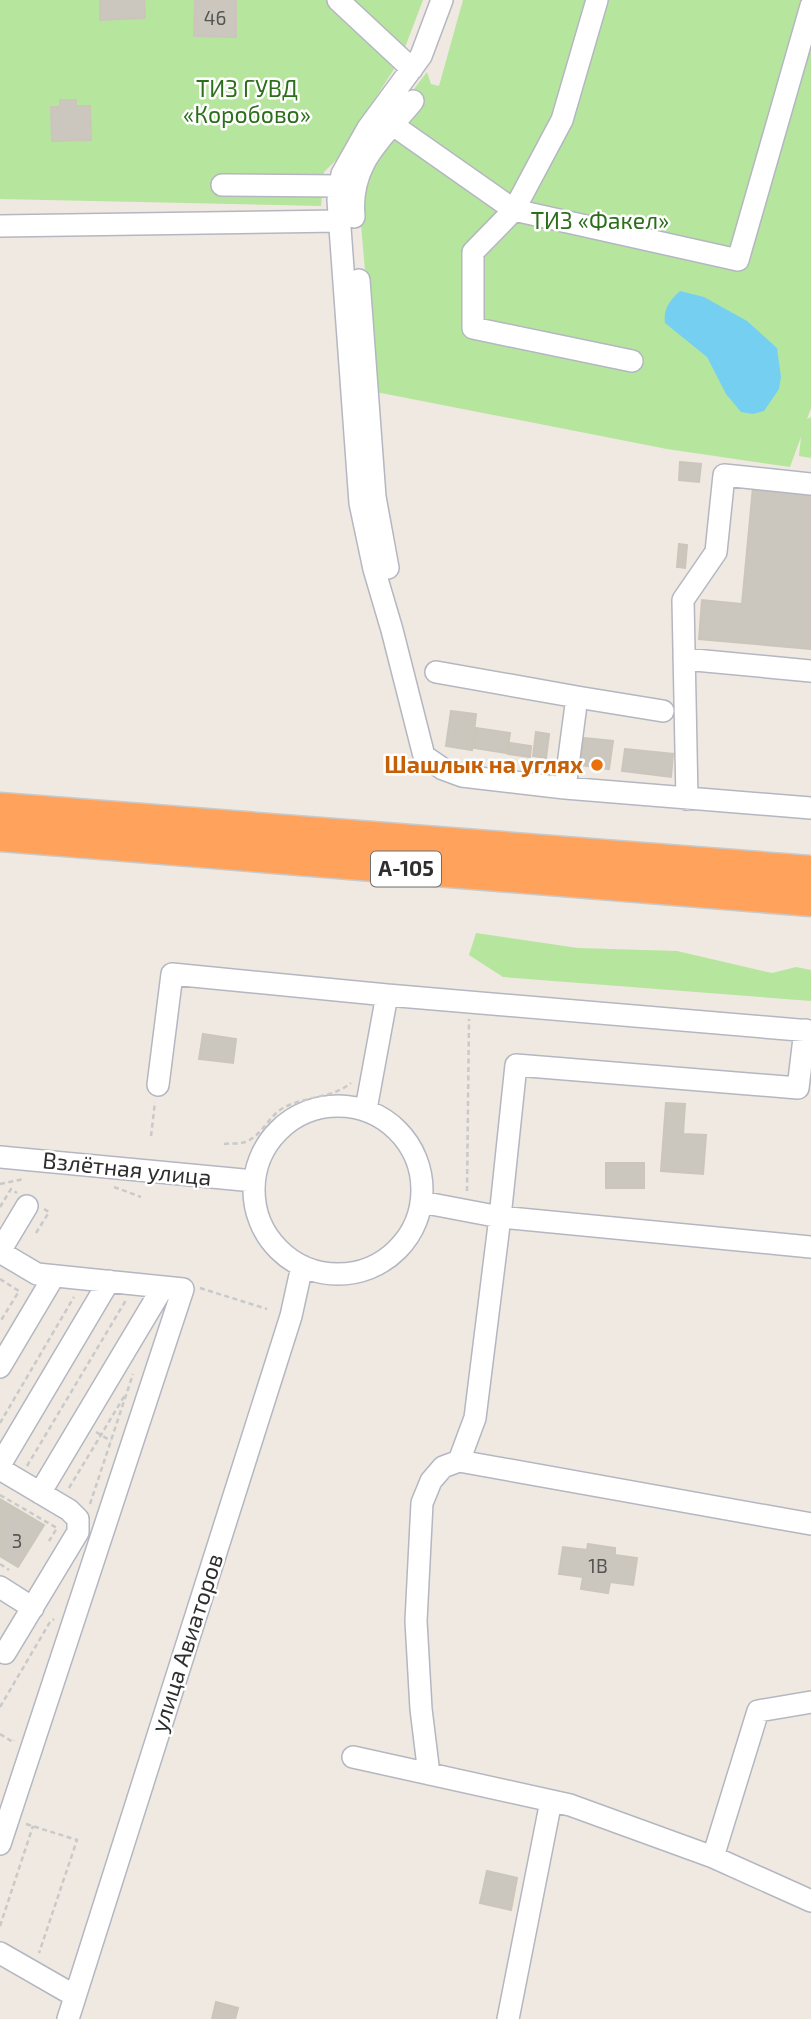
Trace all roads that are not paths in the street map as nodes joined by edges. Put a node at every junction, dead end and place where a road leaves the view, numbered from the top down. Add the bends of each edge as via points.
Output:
1 (338, 0) edge
2 (442, 0) edge
3 (597, 0) edge
4 (811, 6) edge
5 (412, 69) junction
6 (413, 101) dead end
7 (393, 125) junction
8 (222, 185) dead end
9 (340, 186) junction
10 (514, 210) junction
11 (340, 221) junction
12 (0, 226) edge
13 (632, 361) dead end
14 (811, 484) edge
15 (684, 659) junction
16 (811, 671) edge
17 (436, 672) dead end
18 (578, 697) junction
19 (663, 711) dead end
20 (443, 769) junction
21 (565, 788) junction
22 (687, 799) junction
23 (0, 808) edge
24 (811, 808) edge
25 (0, 836) edge
26 (811, 871) edge
27 (811, 901) edge
28 (387, 995) junction
29 (808, 1031) edge
30 (158, 1085) road end
31 (366, 1109) junction
32 (0, 1157) edge
33 (254, 1181) junction
34 (421, 1202) junction
35 (27, 1206) dead end
36 (500, 1217) junction
37 (811, 1247) edge
38 (0, 1252) edge
39 (302, 1266) junction
40 (54, 1276) junction
41 (109, 1282) junction
42 (163, 1287) junction
43 (0, 1367) edge
44 (460, 1461) junction
45 (0, 1467) edge
46 (40, 1493) junction
47 (811, 1524) edge
48 (0, 1587) edge
49 (33, 1608) junction
50 (2, 1655) edge
51 (811, 1702) edge
52 (353, 1757) dead end
53 (429, 1774) junction
54 (551, 1801) junction
55 (0, 1844) edge
56 (713, 1857) junction
57 (811, 1901) edge
58 (0, 1953) edge
59 (75, 1996) junction
60 (68, 2019) edge
61 (508, 2019) edge

1 - 5 street
2 - 5 street
3 - 10 street via 562,120
4 - 10 street via 738,260
5 - 9 street via 368,128
6 - 7 street
7 - 10 street
7 - 20 street via 365,158 352,196 367,392 387,566
8 - 9 street
9 - 11 street
10 - 13 street via 473,252 473,328
11 - 12 street
11 - 20 street via 360,503 424,756
14 - 15 street via 724,475 716,552 683,600
15 - 16 street
15 - 22 street
17 - 18 street
18 - 19 street
18 - 21 street
20 - 21 street via 462,776
21 - 22 street
22 - 24 street
23 - 26 highway, А-105
25 - 27 highway, А-105
28 - 29 street
28 - 30 street via 172,974
28 - 31 street
29 - 36 street via 798,1088 516,1065
31 - 33 street via 336,1105 306,1111 281,1128 262,1152
31 - 34 street via 396,1126 416,1154 424,1188
32 - 33 street, Взлётная улица
33 - 39 street via 257,1215 274,1245
34 - 36 street
34 - 39 street via 417,1222 398,1251 369,1269 335,1275
35 - 38 street
36 - 37 street
36 - 44 street via 475,1418
38 - 40 street via 37,1274
39 - 59 street, улица Авиаторов via 291,1316
40 - 41 street
40 - 43 street
41 - 42 street
41 - 45 street
42 - 46 street
42 - 55 street via 183,1289
44 - 47 street
44 - 53 street via 443,1467 422,1503 416,1621
45 - 46 street
46 - 49 street via 77,1509 78,1532
48 - 49 street
49 - 50 street
51 - 56 street via 758,1711
52 - 53 street
53 - 54 street
54 - 56 street
54 - 61 street
56 - 57 street
58 - 59 street
59 - 60 street, улица Авиаторов

